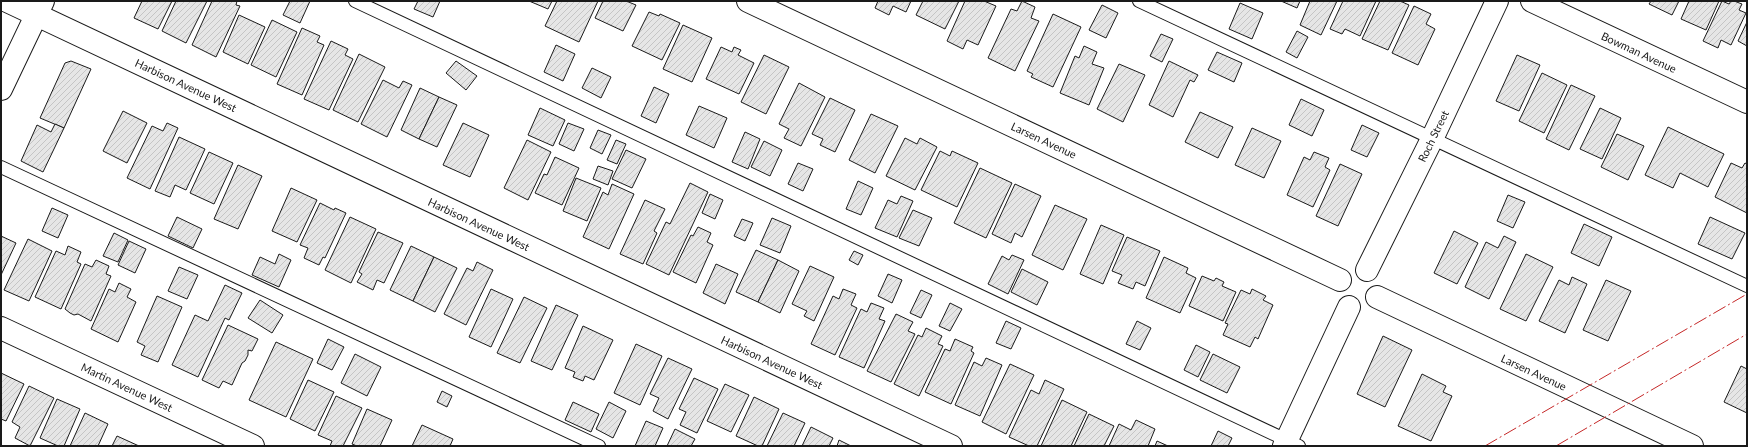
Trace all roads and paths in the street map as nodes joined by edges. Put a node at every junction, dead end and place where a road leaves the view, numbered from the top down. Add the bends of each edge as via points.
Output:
1 (7, 1) edge
2 (355, 1) edge
3 (748, 1) edge
4 (1139, 1) edge
5 (1497, 1) edge
6 (1532, 1) edge
7 (40, 8) edge
8 (1, 89) edge
9 (1747, 102) edge
10 (1432, 139) junction
11 (1, 167) edge
12 (1367, 270) junction
13 (1340, 280) junction
14 (1747, 286) edge
15 (1377, 297) junction
16 (1349, 307) junction
17 (1, 328) edge
18 (1290, 444) edge
19 (253, 446) edge
20 (599, 446) edge
21 (951, 446) edge
22 (1692, 446) edge

1 - 7 street, Harbison Avenue West
2 - 18 lane
3 - 13 street, Larsen Avenue
4 - 10 lane
5 - 10 street, Roch Street
6 - 9 street, Bowman Avenue
7 - 8 street
7 - 21 street, Harbison Avenue West
10 - 12 street, Roch Street
10 - 14 lane
11 - 20 lane
12 - 13 street via 1349,270
12 - 15 street via 1378,284
13 - 16 street via 1340,298
15 - 16 street via 1363,308
15 - 22 street, Larsen Avenue
16 - 18 street
17 - 19 street, Martin Avenue West

